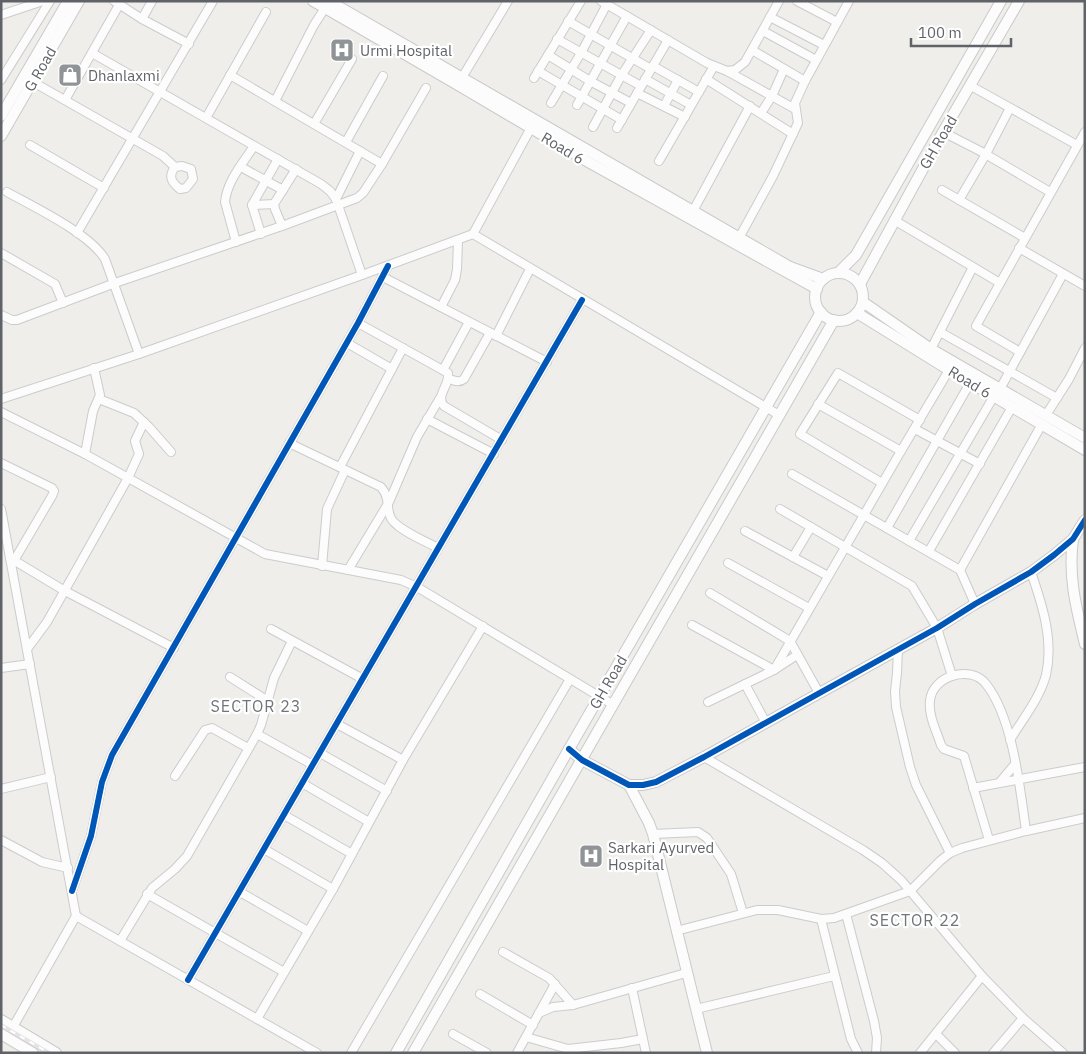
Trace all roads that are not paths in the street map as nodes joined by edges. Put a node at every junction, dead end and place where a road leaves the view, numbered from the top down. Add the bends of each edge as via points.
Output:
1 (43, 1) edge
2 (50, 1) edge
3 (152, 1) edge
4 (213, 1) edge
5 (313, 1) edge
6 (508, 1) edge
7 (580, 1) edge
8 (779, 1) edge
9 (797, 1) edge
10 (849, 1) edge
11 (1001, 1) edge
12 (1019, 1) edge
13 (75, 2) edge
14 (116, 3) edge
15 (604, 3) edge
16 (327, 5) edge
17 (1, 7) edge
18 (266, 12) dead end
19 (5, 14) edge
20 (627, 16) junction
21 (770, 17) junction
22 (142, 19) junction
23 (568, 21) junction
24 (838, 22) junction
25 (651, 30) junction
26 (763, 31) junction
27 (591, 34) junction
28 (558, 39) junction
29 (668, 40) junction
30 (189, 44) junction
31 (610, 45) junction
32 (824, 45) junction
33 (752, 50) junction
34 (92, 53) junction
35 (581, 53) junction
36 (548, 55) junction
37 (352, 59) dead end
38 (632, 59) junction
39 (816, 60) junction
40 (600, 64) junction
41 (714, 66) junction
42 (652, 68) junction
43 (784, 69) junction
44 (571, 70) junction
45 (726, 71) junction
46 (230, 75) junction
47 (383, 76) dead end
48 (621, 76) junction
49 (706, 79) junction
50 (1, 80) edge
51 (678, 80) junction
52 (805, 80) junction
53 (460, 81) junction
54 (590, 81) junction
55 (33, 82) junction
56 (562, 85) junction
57 (641, 86) junction
58 (971, 86) junction
59 (426, 88) dead end
60 (161, 92) junction
61 (699, 92) junction
62 (612, 93) junction
63 (670, 94) junction
64 (581, 96) junction
65 (772, 96) junction
66 (65, 100) junction
67 (275, 101) junction
68 (551, 103) dead end
69 (631, 103) junction
70 (577, 105) dead end
71 (691, 105) junction
72 (8, 106) edge
73 (664, 106) junction
74 (750, 106) junction
75 (1010, 108) junction
76 (603, 109) junction
77 (795, 109) junction
78 (761, 113) junction
79 (1, 116) edge
80 (685, 116) junction
81 (206, 118) junction
82 (622, 120) junction
83 (314, 124) junction
84 (533, 124) junction
85 (593, 127) dead end
86 (617, 128) dead end
87 (944, 132) junction
88 (1085, 132) edge
89 (793, 134) junction
90 (1, 136) edge
91 (133, 140) junction
92 (346, 142) junction
93 (30, 145) dead end
94 (1077, 145) junction
95 (254, 146) junction
96 (360, 151) junction
97 (986, 154) junction
98 (278, 159) junction
99 (659, 161) dead end
100 (382, 164) junction
101 (175, 167) dead end
102 (241, 167) junction
103 (296, 169) junction
104 (265, 180) junction
105 (104, 188) junction
106 (283, 190) junction
107 (942, 190) dead end
108 (7, 192) dead end
109 (1050, 192) junction
110 (959, 200) junction
111 (337, 202) junction
112 (252, 204) junction
113 (274, 204) junction
114 (693, 212) junction
115 (894, 220) junction
116 (282, 226) junction
117 (77, 233) junction
118 (261, 234) junction
119 (473, 234) junction
120 (739, 238) junction
121 (1025, 238) junction
122 (458, 240) junction
123 (236, 242) junction
124 (1019, 248) junction
125 (1, 253) edge
126 (388, 266) junction
127 (973, 268) junction
128 (530, 269) junction
129 (838, 273) junction
130 (1063, 274) junction
131 (362, 276) junction
132 (383, 277) junction
133 (823, 279) junction
134 (1000, 283) junction
135 (115, 284) junction
136 (860, 284) junction
137 (1085, 286) edge
138 (816, 289) junction
139 (582, 300) junction
140 (862, 302) junction
141 (63, 303) junction
142 (441, 307) junction
143 (821, 312) junction
144 (857, 313) junction
145 (1, 315) edge
146 (834, 320) junction
147 (469, 322) junction
148 (358, 323) junction
149 (940, 332) junction
150 (493, 334) junction
151 (347, 343) junction
152 (404, 348) junction
153 (1085, 348) edge
154 (931, 349) junction
155 (1020, 352) junction
156 (139, 354) junction
157 (547, 362) junction
158 (94, 368) junction
159 (392, 369) junction
160 (443, 370) junction
161 (949, 370) junction
162 (1010, 370) junction
163 (449, 379) junction
164 (970, 382) junction
165 (997, 392) junction
166 (440, 398) junction
167 (1057, 398) junction
168 (1, 399) edge
169 (99, 399) junction
170 (818, 404) junction
171 (766, 407) junction
172 (1012, 407) junction
173 (1, 412) edge
174 (779, 415) junction
175 (427, 419) junction
176 (920, 420) junction
177 (1044, 420) junction
178 (144, 422) junction
179 (915, 429) junction
180 (1085, 438) edge
181 (502, 440) junction
182 (937, 441) junction
183 (289, 443) junction
184 (1085, 450) edge
185 (901, 451) junction
186 (171, 452) dead end
187 (960, 453) junction
188 (85, 454) junction
189 (494, 454) junction
190 (1, 463) edge
191 (980, 464) junction
192 (342, 468) junction
193 (792, 474) dead end
194 (128, 478) junction
195 (882, 483) junction
196 (389, 502) junction
197 (1, 509) edge
198 (780, 509) dead end
199 (863, 516) junction
200 (1085, 520) edge
201 (811, 527) junction
202 (887, 528) junction
203 (745, 531) dead end
204 (236, 539) junction
205 (1073, 539) junction
206 (909, 541) junction
207 (845, 546) junction
208 (438, 548) junction
209 (5, 549) edge
210 (929, 551) junction
211 (793, 557) junction
212 (13, 559) junction
213 (728, 563) dead end
214 (322, 566) junction
215 (348, 570) junction
216 (960, 570) junction
217 (1031, 572) junction
218 (828, 576) junction
219 (417, 587) junction
220 (65, 591) junction
221 (710, 593) dead end
222 (975, 604) junction
223 (809, 608) junction
224 (1082, 624) edge
225 (692, 625) dead end
226 (483, 626) junction
227 (937, 628) junction
228 (271, 629) dead end
229 (292, 641) junction
230 (790, 641) junction
231 (1085, 644) edge
232 (174, 648) junction
233 (27, 649) junction
234 (898, 649) junction
235 (797, 655) junction
236 (30, 664) junction
237 (1, 668) edge
238 (774, 670) junction
239 (952, 676) junction
240 (230, 677) dead end
241 (363, 679) junction
242 (570, 679) junction
243 (745, 684) junction
244 (819, 693) junction
245 (600, 697) junction
246 (268, 701) junction
247 (708, 702) dead end
248 (612, 704) junction
249 (766, 723) junction
250 (337, 724) junction
251 (257, 734) junction
252 (1010, 740) junction
253 (248, 748) junction
254 (569, 748) junction
255 (320, 753) junction
256 (704, 757) junction
257 (403, 760) junction
258 (582, 760) junction
259 (1015, 764) junction
260 (313, 765) junction
261 (1085, 767) edge
262 (176, 776) dead end
263 (51, 777) junction
264 (1019, 780) junction
265 (1000, 782) junction
266 (302, 783) junction
267 (629, 785) junction
268 (973, 788) junction
269 (1, 789) edge
270 (387, 791) junction
271 (284, 815) junction
272 (1085, 818) edge
273 (369, 822) junction
274 (1026, 831) junction
275 (653, 834) junction
276 (1, 840) edge
277 (989, 840) junction
278 (264, 849) junction
279 (950, 853) junction
280 (352, 854) junction
281 (68, 868) junction
282 (333, 889) junction
283 (72, 891) junction
284 (910, 891) junction
285 (240, 892) junction
286 (147, 894) junction
287 (743, 913) junction
288 (846, 914) junction
289 (76, 916) junction
290 (821, 919) junction
291 (308, 931) junction
292 (676, 931) junction
293 (216, 932) junction
294 (120, 941) junction
295 (503, 952) dead end
296 (284, 972) junction
297 (686, 973) junction
298 (834, 976) junction
299 (982, 976) junction
300 (188, 980) junction
301 (555, 984) junction
302 (632, 988) junction
303 (480, 994) dead end
304 (573, 1005) junction
305 (696, 1009) junction
306 (539, 1013) junction
307 (1023, 1018) junction
308 (257, 1019) junction
309 (1, 1020) edge
310 (533, 1025) junction
311 (13, 1027) junction
312 (1, 1034) edge
313 (453, 1034) dead end
314 (936, 1034) junction
315 (526, 1037) junction
316 (643, 1039) junction
317 (33, 1053) edge
318 (56, 1053) edge
319 (316, 1053) edge
320 (351, 1053) edge
321 (396, 1053) edge
322 (413, 1053) edge
323 (487, 1053) edge
324 (517, 1053) edge
325 (646, 1053) edge
326 (707, 1053) edge
327 (858, 1053) edge
328 (876, 1053) edge
329 (920, 1053) edge
330 (955, 1053) edge
331 (993, 1053) edge
332 (1063, 1053) edge

1 - 19 street
2 - 50 street
3 - 22 street
4 - 30 street
5 - 16 street, Road 6
6 - 53 street
7 - 23 street
8 - 21 street
9 - 24 street
10 - 24 street
11 - 129 street, GH Road via 856,255
12 - 58 street, GH Road
13 - 55 street, G Road
13 - 72 street, G Road
14 - 22 street
14 - 34 street
15 - 20 street
15 - 27 street
16 - 53 street, Road 6
16 - 67 street
17 - 19 street
18 - 46 street
20 - 25 street
20 - 31 street
21 - 26 street
21 - 32 street
22 - 30 street
23 - 27 street
23 - 28 street
24 - 32 street
25 - 29 street
25 - 38 street
26 - 33 street
26 - 39 street
27 - 31 street
27 - 35 street
28 - 35 street
28 - 36 street
29 - 41 street
29 - 42 street
30 - 60 street
31 - 38 street
31 - 40 street
32 - 39 street
33 - 43 street
33 - 45 street via 740,67
34 - 60 street
34 - 66 street
35 - 40 street
35 - 44 street
36 - 44 street
36 - 56 street via 536,74
37 - 83 street
38 - 42 street
38 - 48 street
39 - 52 street
40 - 48 street
40 - 54 street
41 - 45 street
41 - 49 street
42 - 51 street
42 - 57 street
43 - 52 street
43 - 65 street
44 - 54 street
44 - 56 street
45 - 65 street
46 - 67 street
46 - 81 street
47 - 92 street
48 - 57 street
48 - 62 street
49 - 61 street
49 - 74 street
51 - 61 street
51 - 63 street
52 - 77 street via 794,103
53 - 84 street, Road 6
54 - 62 street
54 - 64 street
55 - 66 street
55 - 72 street, G Road
56 - 64 street
56 - 68 street
57 - 63 street
57 - 69 street
57 - 73 street
58 - 75 street
58 - 87 street, GH Road
59 - 100 street
60 - 81 street
60 - 91 street
61 - 71 street
62 - 69 street
62 - 76 street
63 - 71 street
63 - 73 street
64 - 70 street
64 - 76 street
65 - 77 street
65 - 78 street
66 - 91 street
67 - 83 street
69 - 82 street
71 - 80 street
72 - 79 street, G Road
72 - 90 street, G Road
73 - 80 street
74 - 78 street
74 - 114 street
75 - 94 street
75 - 97 street
76 - 82 street
76 - 85 street
77 - 89 street via 798,123
78 - 89 street
80 - 99 street
81 - 95 street
82 - 86 street
83 - 92 street
84 - 114 street, Road 6
84 - 119 street
84 - 138 street, Road 6 via 598,168
87 - 97 street
87 - 115 street, GH Road
88 - 94 street
89 - 120 street
91 - 101 street via 163,156
91 - 105 street
92 - 96 street
93 - 105 street
94 - 109 street
95 - 98 street
95 - 102 street
96 - 100 street
96 - 111 street
97 - 109 street
97 - 110 street
98 - 103 street
98 - 104 street
100 - 111 street via 363,193
102 - 104 street
102 - 123 street via 228,187 225,202
103 - 106 street
103 - 111 street via 330,190
104 - 106 street
104 - 112 street
105 - 117 street
106 - 113 street
107 - 110 street
108 - 117 street
109 - 121 street
110 - 121 street
111 - 116 street
111 - 131 street
112 - 113 street
112 - 118 street
113 - 116 street
114 - 120 street, Road 6
115 - 127 street
115 - 136 street, GH Road
116 - 118 street
117 - 135 street via 98,248
118 - 123 street
119 - 122 street
119 - 128 street
120 - 133 street, Road 6 via 790,267
121 - 124 street
122 - 126 street
122 - 142 street via 455,280
123 - 135 street
124 - 130 street
124 - 134 street
125 - 141 street via 55,284
126 - 131 street
126 - 132 street
127 - 134 street
127 - 149 street
128 - 139 street
128 - 150 street
129 - 133 street
129 - 136 street via 847,274
130 - 137 street
130 - 155 street
131 - 156 street
132 - 142 street
132 - 148 street
133 - 138 street
134 - 155 street via 976,326
135 - 141 street
135 - 156 street
136 - 140 street
138 - 143 street via 816,301
139 - 157 street
139 - 171 street
140 - 144 street
140 - 154 street, Road 6
141 - 145 street via 17,320
142 - 147 street
143 - 146 street
143 - 171 street, GH Road
144 - 146 street via 850,318
144 - 161 street, Road 6
146 - 174 street, GH Road
147 - 150 street
147 - 160 street
148 - 151 street
148 - 152 street
149 - 154 street
149 - 162 street
150 - 157 street
150 - 163 street via 464,379 457,382
151 - 159 street
151 - 183 street
152 - 159 street
152 - 160 street
153 - 167 street
154 - 165 street, Road 6
155 - 162 street
156 - 158 street
157 - 181 street
158 - 168 street
158 - 169 street
159 - 192 street
160 - 163 street
161 - 164 street, Road 6
161 - 176 street
162 - 165 street
162 - 167 street
163 - 166 street
164 - 165 street, Road 6
164 - 182 street
165 - 172 street, Road 6
165 - 177 street, Road 6
165 - 187 street
166 - 175 street
166 - 181 street via 444,406
167 - 177 street
169 - 178 street via 127,409
169 - 188 street via 93,411
170 - 176 street via 838,373
170 - 185 street
170 - 195 street via 800,434
171 - 174 street
171 - 245 street, GH Road
172 - 177 street, Road 6
172 - 191 street
173 - 188 street
174 - 248 street, GH Road
175 - 189 street
175 - 196 street
176 - 179 street
177 - 180 street, Road 6
177 - 184 street, Road 6
177 - 216 street
178 - 186 street
178 - 194 street via 135,441 139,454
179 - 182 street
179 - 185 street
181 - 189 street
182 - 187 street
182 - 202 street
183 - 192 street
183 - 204 street
185 - 195 street
187 - 191 street
187 - 206 street
188 - 194 street
189 - 208 street
190 - 212 street via 54,490
191 - 210 street
192 - 196 street via 381,487
192 - 214 street via 327,509
193 - 199 street
194 - 204 street
194 - 220 street
195 - 199 street
196 - 208 street via 389,515 395,524
196 - 215 street
197 - 209 street
198 - 201 street
199 - 202 street
199 - 207 street
200 - 205 street
201 - 207 street
201 - 211 street
202 - 206 street
203 - 211 street
204 - 214 street via 265,554
204 - 232 street
205 - 217 street
205 - 224 street via 1070,558 1072,584
206 - 210 street
207 - 218 street
207 - 227 street via 912,586
208 - 219 street
209 - 212 street
210 - 216 street
211 - 218 street
212 - 220 street
212 - 233 street
213 - 223 street
214 - 215 street
215 - 219 street via 401,580
216 - 222 street
217 - 222 street
217 - 252 street via 1046,619 1046,674 1035,700
218 - 223 street
219 - 226 street
219 - 241 street
220 - 232 street
220 - 233 street
221 - 230 street
222 - 227 street
223 - 230 street
224 - 231 street
225 - 238 street
226 - 242 street
226 - 257 street
227 - 234 street
227 - 239 street
228 - 229 street
229 - 241 street
229 - 246 street via 274,678
230 - 235 street
230 - 238 street
232 - 283 street via 112,755 105,772 91,836
233 - 236 street
234 - 244 street
234 - 279 street via 896,707 910,767
235 - 238 street
235 - 244 street
236 - 237 street
236 - 263 street
238 - 243 street
239 - 252 street via 968,673 986,683
239 - 268 street via 932,692 929,702 931,714 944,749 964,756
240 - 246 street
241 - 250 street
242 - 245 street
242 - 320 street
243 - 247 street
243 - 249 street
244 - 249 street
245 - 248 street
245 - 254 street, GH Road
246 - 251 street
248 - 258 street, GH Road
249 - 256 street
250 - 255 street
250 - 257 street
251 - 253 street
251 - 260 street
252 - 259 street
253 - 262 street via 208,728
253 - 286 street via 183,862
254 - 258 street
254 - 321 street, GH Road
255 - 260 street
255 - 270 street
256 - 267 street via 656,782
256 - 284 street via 863,850 882,863
257 - 270 street
258 - 267 street
258 - 322 street, GH Road
259 - 264 street
259 - 265 street
260 - 266 street
261 - 264 street
263 - 269 street
263 - 281 street
264 - 265 street
264 - 274 street
265 - 268 street
266 - 271 street
266 - 273 street
267 - 275 street
268 - 277 street
270 - 273 street
271 - 278 street
271 - 280 street
272 - 274 street
273 - 280 street
274 - 277 street
275 - 287 street via 698,832 707,838 730,874
275 - 292 street
276 - 281 street via 42,862
277 - 279 street
278 - 282 street
278 - 285 street
279 - 284 street
280 - 282 street
281 - 283 street
282 - 291 street
283 - 289 street
284 - 288 street
284 - 299 street
285 - 291 street
285 - 293 street
286 - 293 street
286 - 294 street
287 - 290 street via 778,910
287 - 292 street
288 - 290 street
288 - 328 street via 874,1021
289 - 294 street
289 - 311 street
290 - 298 street
291 - 296 street
292 - 297 street
293 - 296 street
293 - 300 street
294 - 300 street
295 - 301 street
296 - 308 street
297 - 302 street
297 - 305 street
298 - 305 street
298 - 327 street via 851,1039
299 - 307 street
299 - 314 street
300 - 308 street
301 - 304 street
301 - 306 street
302 - 304 street
302 - 316 street
303 - 310 street
304 - 306 street via 553,1007
305 - 326 street
306 - 310 street
307 - 331 street
307 - 332 street
308 - 319 street
309 - 311 street
310 - 315 street
311 - 318 street
312 - 317 street
313 - 323 street
314 - 329 street
314 - 330 street
315 - 316 street via 568,1049
315 - 324 street
316 - 325 street

